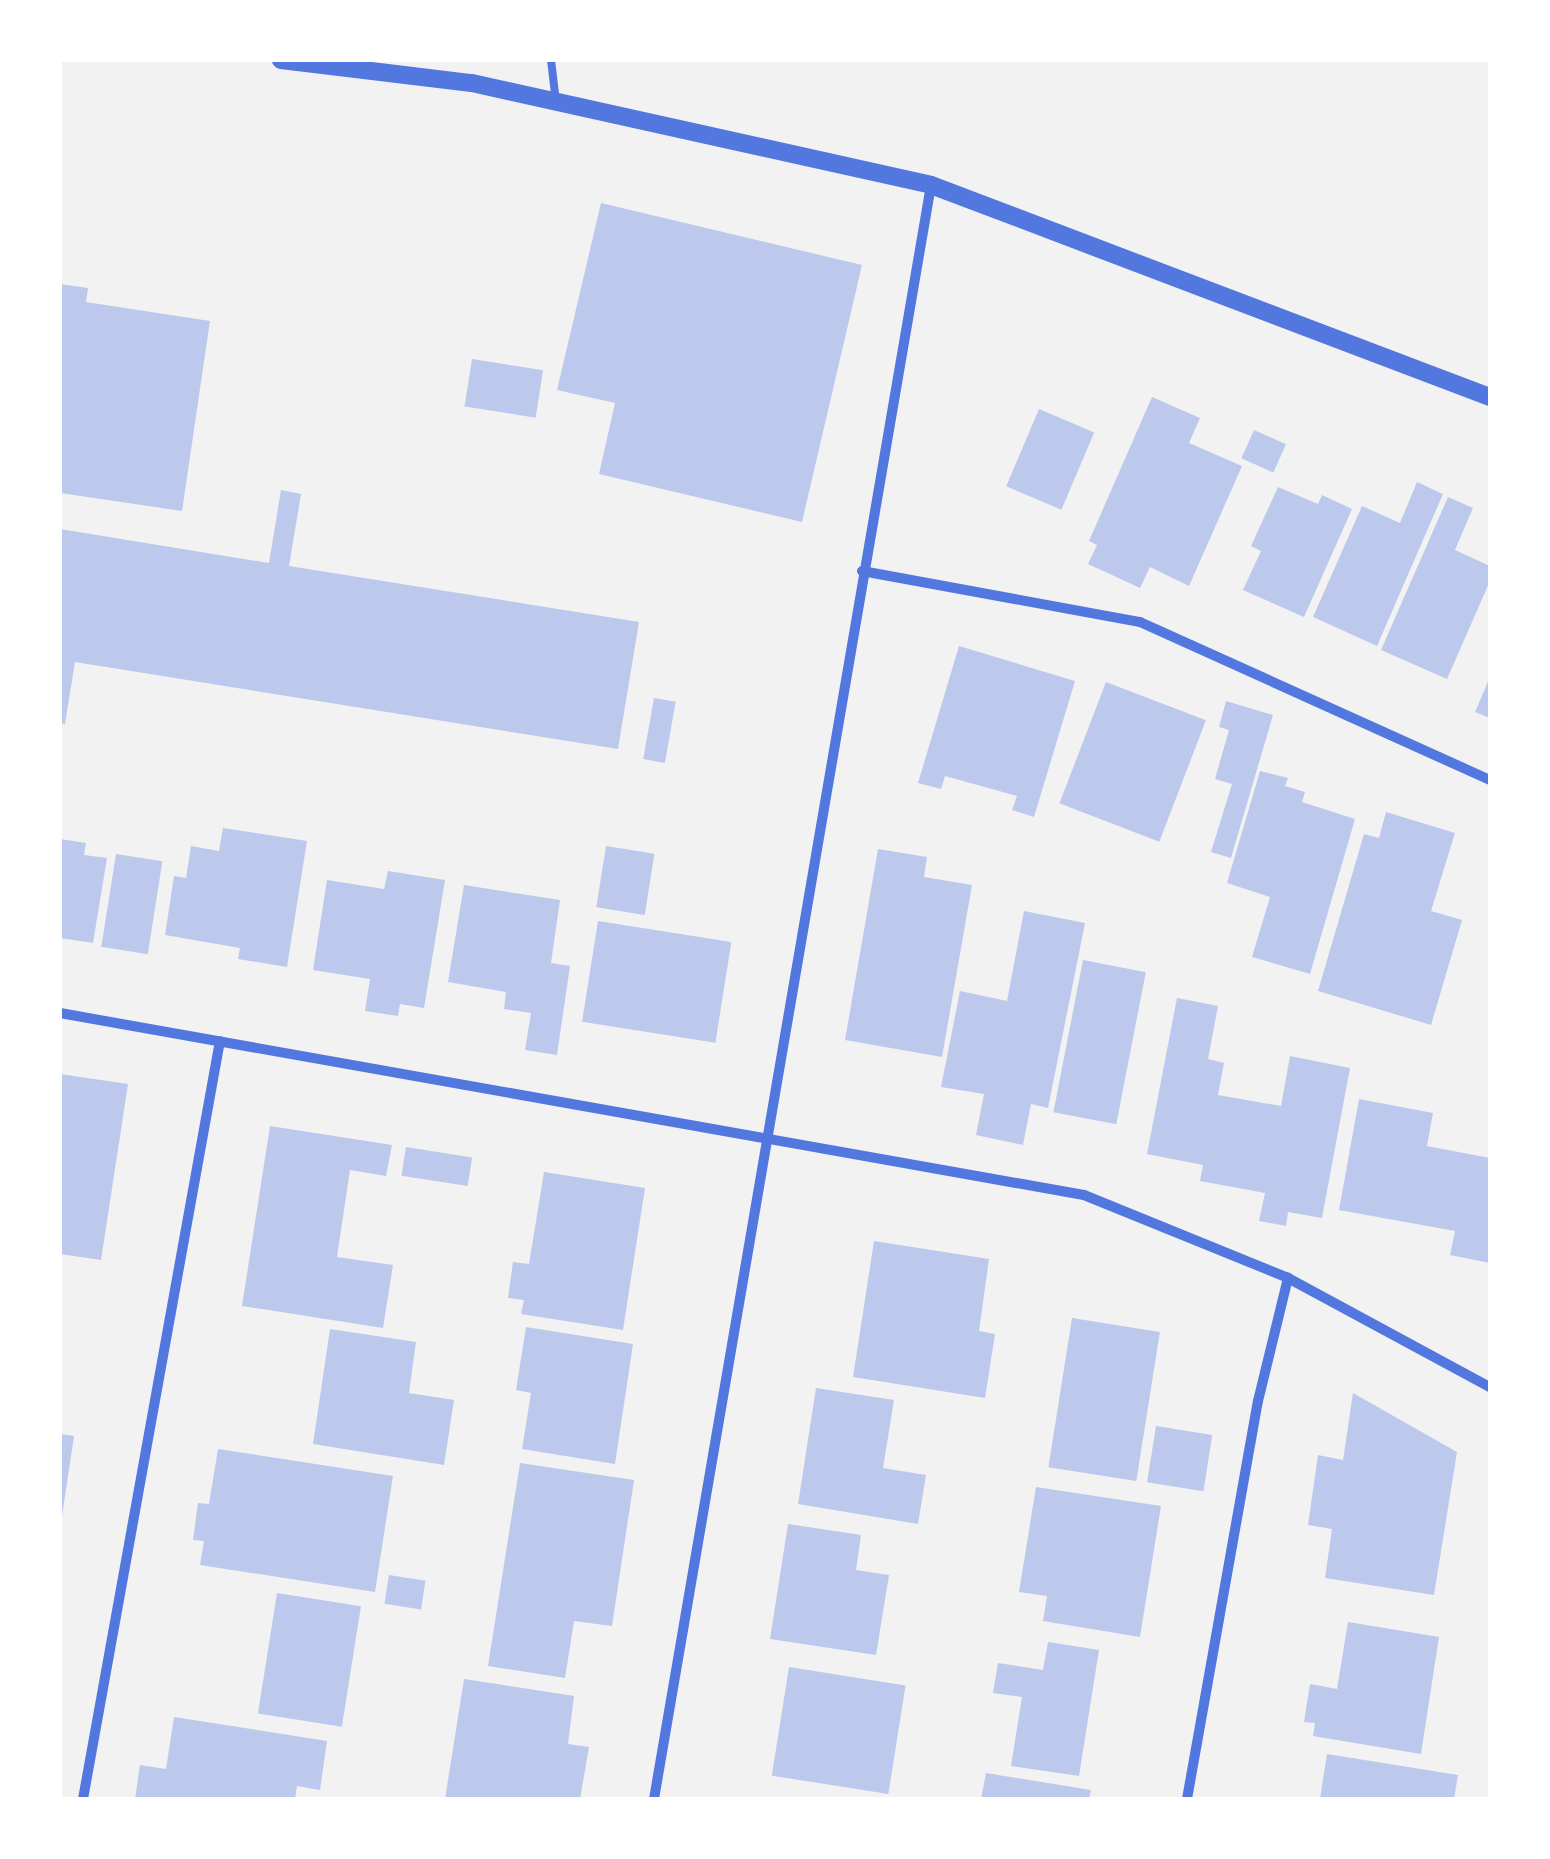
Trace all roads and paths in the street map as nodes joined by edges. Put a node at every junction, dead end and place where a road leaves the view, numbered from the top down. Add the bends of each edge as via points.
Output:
1 (282, 60) edge
2 (551, 60) edge
3 (422, 68) edge
4 (556, 102) junction
5 (931, 185) junction
6 (1490, 397) edge
7 (862, 571) junction
8 (1490, 780) edge
9 (60, 1013) edge
10 (220, 1041) junction
11 (768, 1137) junction
12 (1288, 1278) junction
13 (1490, 1387) edge
14 (83, 1799) edge
15 (654, 1799) edge
16 (1188, 1799) edge

1 - 3 street
2 - 4 lane
3 - 4 street
4 - 5 street
5 - 6 street
5 - 7 street
7 - 8 street via 1140,622
7 - 11 street
9 - 10 street
10 - 11 street
10 - 14 street
11 - 12 street via 1084,1194
11 - 15 street
12 - 13 street
12 - 16 street via 1258,1401

